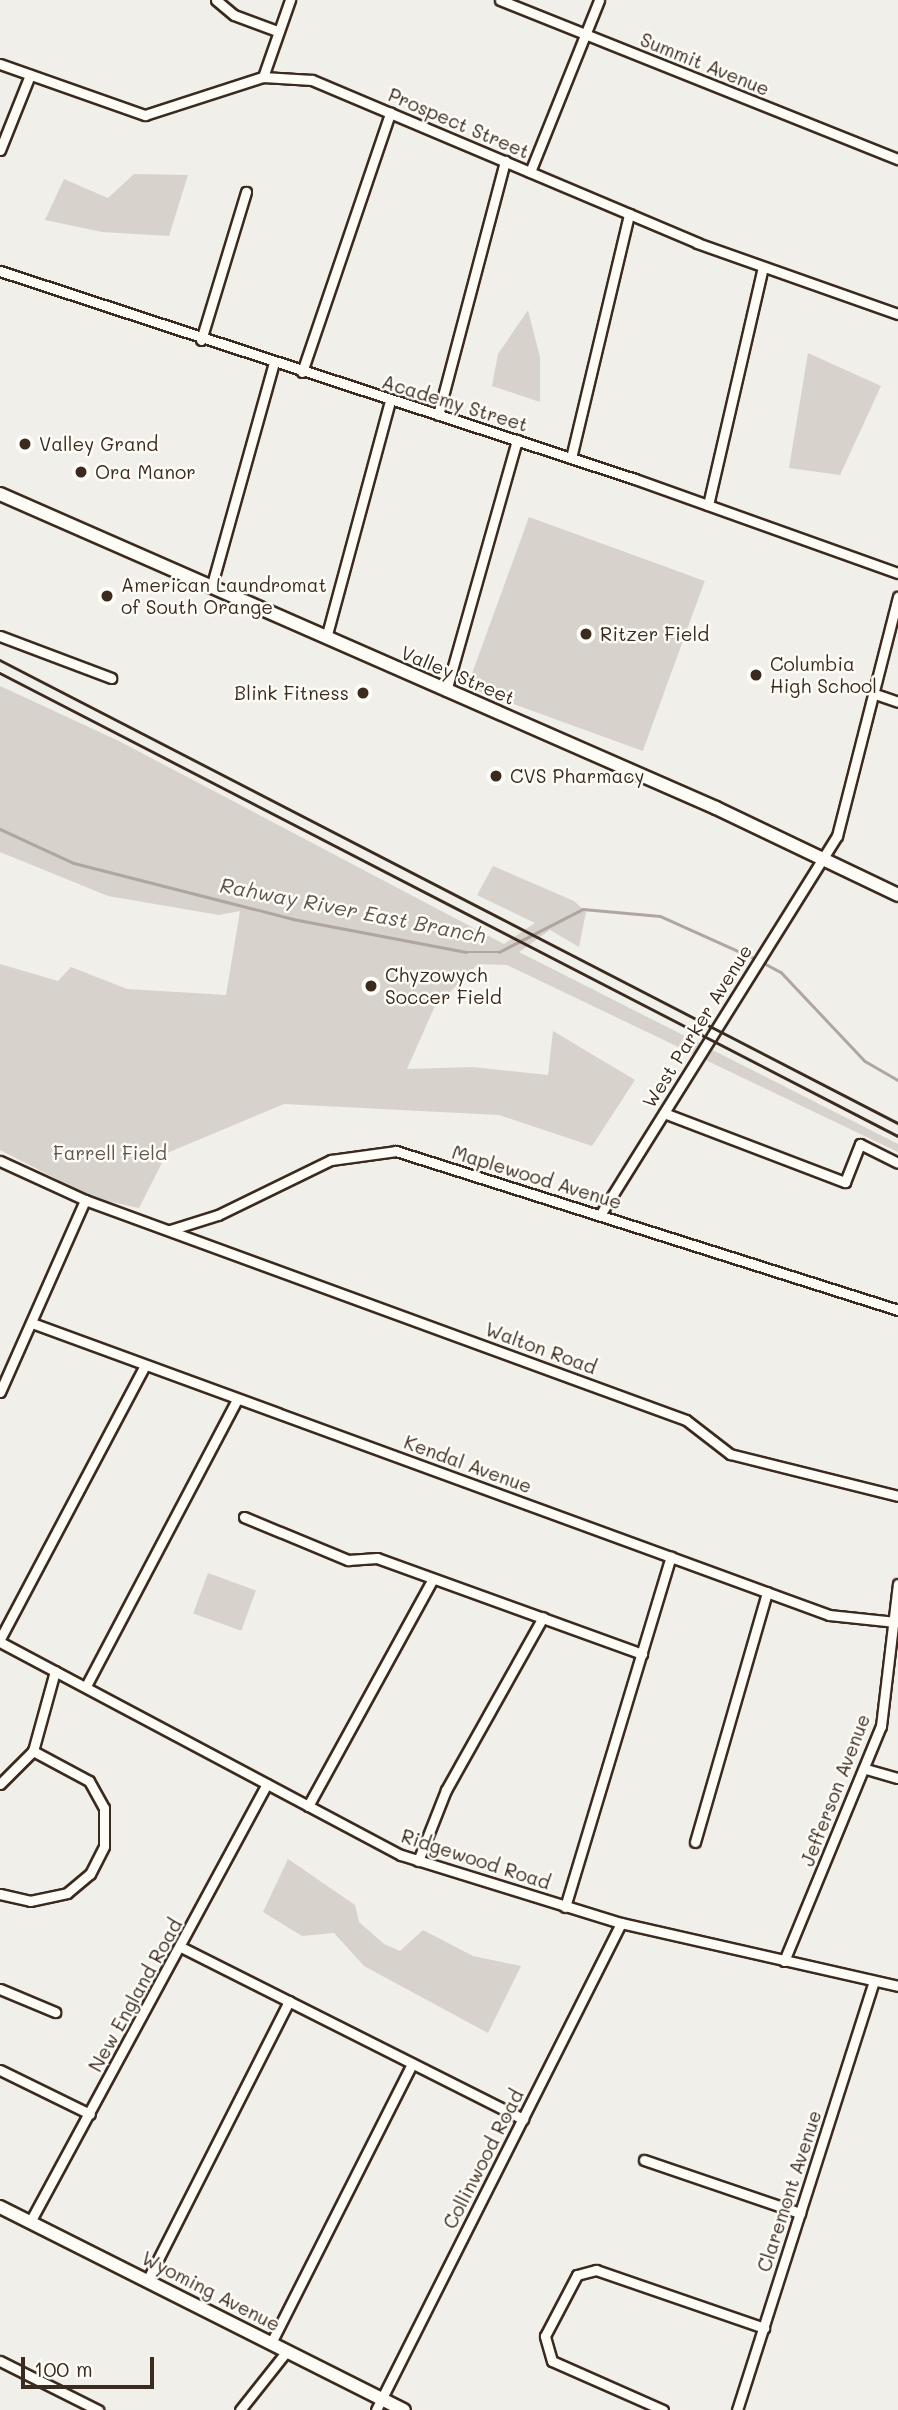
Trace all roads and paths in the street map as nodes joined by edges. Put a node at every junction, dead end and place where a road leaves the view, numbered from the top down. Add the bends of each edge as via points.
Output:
1 (216, 0) edge
2 (290, 0) edge
3 (500, 0) edge
4 (599, 0) edge
5 (277, 31) junction
6 (586, 34) junction
7 (0, 64) edge
8 (30, 75) junction
9 (262, 77) junction
10 (390, 113) junction
11 (0, 150) edge
12 (898, 159) edge
13 (505, 161) junction
14 (530, 172) junction
15 (246, 192) dead end
16 (629, 214) junction
17 (763, 267) junction
18 (0, 271) edge
19 (898, 314) edge
20 (201, 340) junction
21 (274, 363) junction
22 (302, 372) junction
23 (390, 401) junction
24 (438, 415) junction
25 (517, 440) junction
26 (571, 458) junction
27 (0, 494) edge
28 (708, 505) junction
29 (898, 573) edge
30 (211, 588) junction
31 (898, 597) edge
32 (0, 636) edge
33 (326, 638) junction
34 (111, 678) dead end
35 (446, 691) junction
36 (878, 695) junction
37 (898, 702) edge
38 (825, 856) junction
39 (898, 895) edge
40 (664, 1113) junction
41 (0, 1161) edge
42 (898, 1163) edge
43 (85, 1200) junction
44 (600, 1215) junction
45 (170, 1230) junction
46 (898, 1310) edge
47 (32, 1323) junction
48 (145, 1365) junction
49 (0, 1392) edge
50 (237, 1399) junction
51 (898, 1496) edge
52 (244, 1517) dead end
53 (671, 1557) junction
54 (433, 1579) junction
55 (898, 1584) edge
56 (767, 1592) junction
57 (543, 1617) junction
58 (896, 1622) junction
59 (0, 1641) edge
60 (642, 1654) junction
61 (55, 1671) junction
62 (86, 1686) junction
63 (33, 1751) junction
64 (866, 1769) junction
65 (898, 1778) edge
66 (0, 1784) edge
67 (267, 1784) junction
68 (308, 1806) junction
69 (695, 1842) dead end
70 (418, 1861) junction
71 (0, 1894) edge
72 (565, 1907) junction
73 (621, 1923) junction
74 (181, 1947) junction
75 (784, 1962) junction
76 (874, 1981) junction
77 (898, 1986) edge
78 (0, 1989) edge
79 (289, 2001) junction
80 (54, 2012) dead end
81 (412, 2064) junction
82 (0, 2070) edge
83 (90, 2114) junction
84 (523, 2119) junction
85 (644, 2160) dead end
86 (0, 2207) edge
87 (800, 2213) junction
88 (30, 2222) junction
89 (147, 2281) junction
90 (764, 2328) junction
91 (271, 2343) junction
92 (287, 2351) junction
93 (0, 2361) edge
94 (378, 2404) edge
95 (98, 2410) edge
96 (240, 2410) edge
97 (404, 2410) edge
98 (663, 2410) edge
99 (737, 2410) edge

1 - 5 street via 234,15
2 - 5 street
3 - 6 street, Summit Avenue
4 - 6 street
5 - 9 street
6 - 12 street, Summit Avenue
6 - 14 street
7 - 8 street, Prospect Street
8 - 9 street, Prospect Street via 145,115
8 - 11 street
9 - 10 street, Prospect Street via 312,80
10 - 13 street, Prospect Street
10 - 22 street
13 - 14 street, Prospect Street
13 - 24 street
14 - 16 street, Prospect Street
15 - 20 street
16 - 17 street, Prospect Street
16 - 26 street
17 - 19 street, Prospect Street
17 - 28 street
18 - 20 street, Academy Street
20 - 21 street, Academy Street
21 - 22 street, Academy Street
21 - 30 street
22 - 23 street, Academy Street
23 - 24 street, Academy Street
23 - 33 street
24 - 25 street, Academy Street
25 - 26 street, Academy Street
25 - 35 street
26 - 28 street, Academy Street
27 - 30 main road, Valley Street
28 - 29 street, Academy Street
30 - 33 main road, Valley Street
31 - 36 street, West Parker Avenue
32 - 34 street
33 - 35 main road, Valley Street
35 - 38 main road, Valley Street
36 - 37 street
36 - 38 street, West Parker Avenue via 845,816
38 - 39 main road, Valley Street
38 - 40 street, West Parker Avenue
40 - 42 street via 845,1182 860,1144
40 - 44 street, West Parker Avenue
41 - 43 street, Walton Road
43 - 45 street, Walton Road
43 - 47 street
44 - 45 street, Maplewood Avenue via 396,1151 372,1150 331,1160 219,1215
44 - 46 street, Maplewood Avenue
45 - 51 street, Walton Road via 686,1420 730,1454
47 - 48 street, Kendal Avenue
47 - 49 street
48 - 50 street, Kendal Avenue
48 - 59 street
50 - 53 street, Kendal Avenue
50 - 62 street
52 - 54 street via 348,1560 377,1558
53 - 56 street, Kendal Avenue
53 - 60 street
54 - 57 street
54 - 68 street
55 - 58 street, Jefferson Avenue
56 - 58 street, Kendal Avenue via 829,1615
56 - 69 street
57 - 60 street
57 - 70 street via 446,1790
58 - 64 street, Jefferson Avenue via 885,1707
59 - 61 street, Ridgewood Road
60 - 72 street
61 - 62 street, Ridgewood Road
61 - 63 street
62 - 67 street, Ridgewood Road
63 - 66 street
63 - 71 street via 76,1769 94,1787 105,1816 104,1846 85,1879 60,1896 30,1901
64 - 65 street
64 - 75 street, Jefferson Avenue
67 - 68 street, Ridgewood Road
67 - 74 street, New England Road
68 - 70 street, Ridgewood Road
70 - 72 street, Ridgewood Road
72 - 73 street, Ridgewood Road
73 - 75 street, Ridgewood Road
73 - 84 street, Collinwood Road
74 - 79 street
74 - 83 street, New England Road
75 - 76 street, Ridgewood Road
76 - 77 street, Ridgewood Road
76 - 87 street, Claremont Avenue
78 - 80 street
79 - 81 street
79 - 89 street
81 - 84 street
81 - 91 street
82 - 83 street
83 - 88 street, New England Road
84 - 94 street, Collinwood Road
85 - 87 street
86 - 88 main road, Wyoming Avenue
87 - 90 street, Claremont Avenue
88 - 89 main road, Wyoming Avenue
89 - 91 main road, Wyoming Avenue
90 - 98 street via 596,2270 577,2274 545,2336 552,2361
90 - 99 street, Claremont Avenue
91 - 92 main road, Wyoming Avenue
92 - 94 main road, Wyoming Avenue
92 - 96 street
93 - 95 street
94 - 97 main road, Wyoming Avenue

